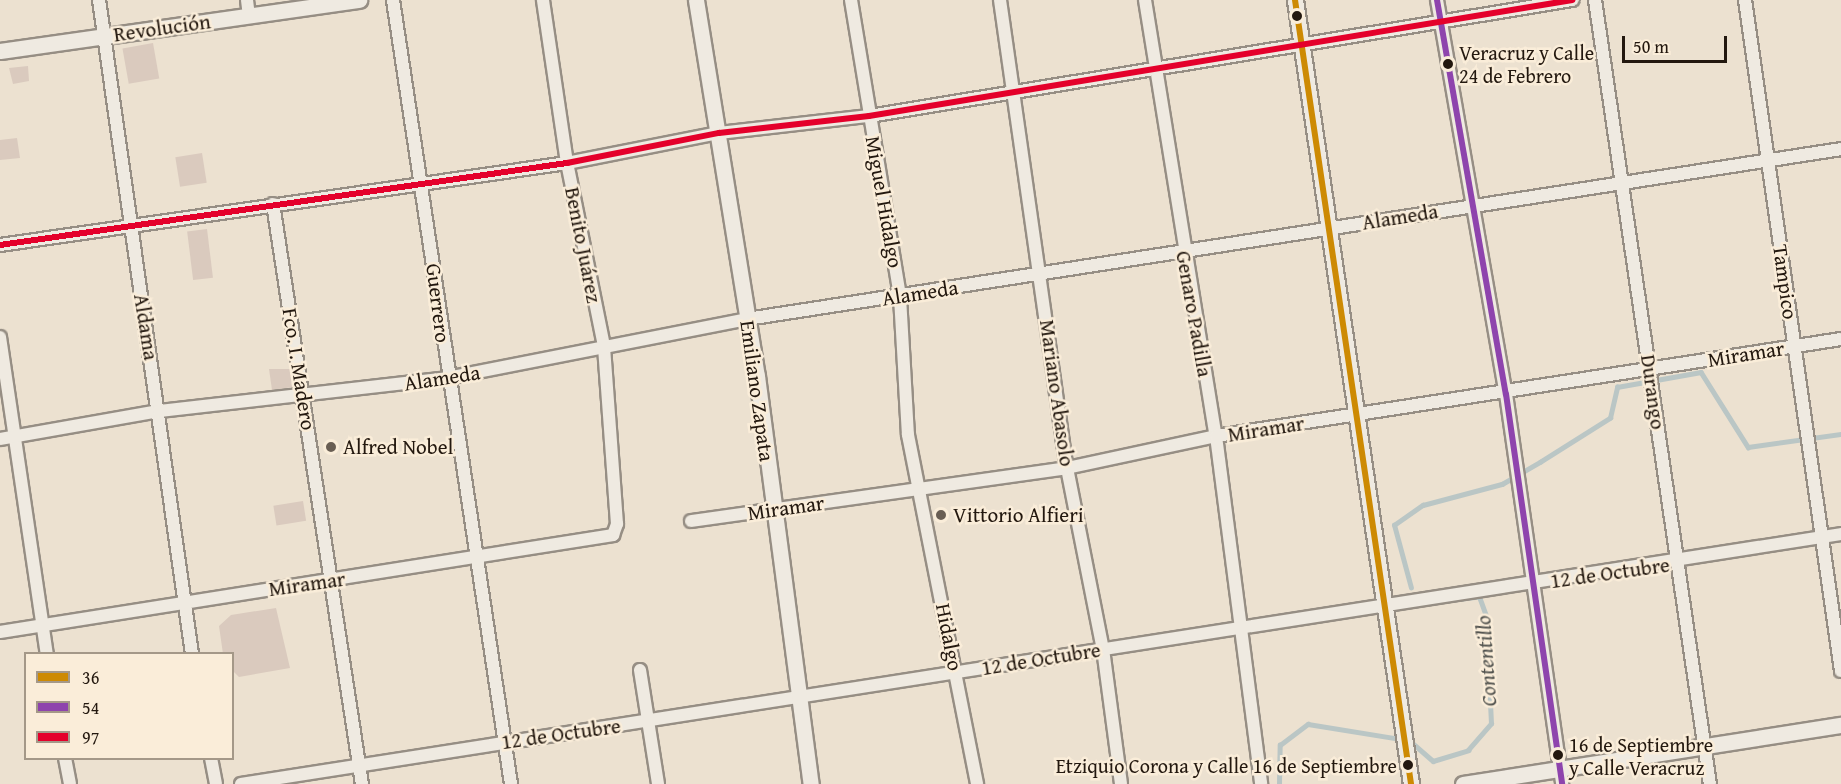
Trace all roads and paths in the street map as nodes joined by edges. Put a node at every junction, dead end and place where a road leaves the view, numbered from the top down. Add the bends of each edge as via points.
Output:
1 (99, 0) edge
2 (247, 0) edge
3 (359, 0) edge
4 (393, 0) edge
5 (543, 0) edge
6 (696, 0) edge
7 (851, 0) edge
8 (999, 0) edge
9 (1145, 0) edge
10 (1295, 0) edge
11 (1437, 0) edge
12 (1572, 0) edge
13 (1595, 0) edge
14 (1745, 0) edge
15 (249, 16) junction
16 (1440, 19) junction
17 (105, 35) junction
18 (1302, 42) junction
19 (0, 51) edge
20 (1154, 68) junction
21 (1014, 92) junction
22 (869, 116) junction
23 (719, 133) junction
24 (1841, 149) edge
25 (1768, 161) junction
26 (567, 163) junction
27 (422, 182) junction
28 (1620, 183) junction
29 (273, 204) junction
30 (1476, 206) junction
31 (130, 226) junction
32 (1332, 228) junction
33 (0, 245) edge
34 (1183, 250) junction
35 (1040, 274) junction
36 (900, 297) junction
37 (747, 319) junction
38 (0, 337) edge
39 (1841, 339) edge
40 (604, 346) junction
41 (1794, 347) junction
42 (1650, 370) junction
43 (447, 378) junction
44 (1506, 394) junction
45 (303, 397) junction
46 (159, 411) junction
47 (1359, 414) junction
48 (1216, 436) junction
49 (16, 437) junction
50 (0, 439) edge
51 (1067, 468) junction
52 (920, 491) junction
53 (772, 509) junction
54 (691, 521) dead end
55 (1841, 534) edge
56 (1824, 537) junction
57 (477, 559) junction
58 (1678, 564) junction
59 (333, 581) junction
60 (1535, 583) junction
61 (182, 601) junction
62 (1388, 603) junction
63 (43, 625) junction
64 (1237, 629) junction
65 (0, 632) edge
66 (1103, 649) junction
67 (47, 652) edge
68 (192, 652) edge
69 (640, 670) dead end
70 (1841, 671) edge
71 (956, 673) junction
72 (798, 694) junction
73 (647, 721) junction
74 (1841, 725) edge
75 (505, 741) junction
76 (1704, 746) junction
77 (65, 760) edge
78 (211, 760) edge
79 (360, 768) junction
80 (1561, 776) edge
81 (70, 784) edge
82 (216, 784) edge
83 (241, 784) edge
84 (362, 784) edge
85 (511, 784) edge
86 (658, 784) edge
87 (811, 784) edge
88 (977, 784) edge
89 (1121, 784) edge
90 (1261, 784) edge
91 (1411, 784) edge
92 (1463, 784) edge
93 (1710, 784) edge

1 - 17 street, Aldama
2 - 15 street
3 - 15 street, Revolución
4 - 27 street, Guerrero
5 - 26 street, Benito Juárez
6 - 23 street, Emiliano Zapata
7 - 22 street, Miguel Hidalgo
8 - 21 street, Mariano Abasolo
9 - 20 street, Genaro Padilla
10 - 18 street
11 - 16 street
12 - 16 street
13 - 28 street, Durango
14 - 25 street, Tampico
15 - 17 street, Revolución
16 - 18 street
16 - 30 street
17 - 19 street, Revolución
17 - 31 street, Aldama
18 - 20 street
18 - 32 street
20 - 21 street
20 - 34 street, Genaro Padilla
21 - 22 street
21 - 35 street, Mariano Abasolo
22 - 23 street
22 - 36 street, Miguel Hidalgo
23 - 26 street
23 - 37 street, Emiliano Zapata
24 - 25 street, Alameda
25 - 28 street, Alameda
25 - 41 street, Tampico
26 - 27 street
26 - 40 street, Benito Juárez
27 - 29 street
27 - 43 street, Guerrero
28 - 30 street, Alameda
28 - 42 street, Durango
29 - 31 street
29 - 45 street, Fco. I. Madero
30 - 32 street, Alameda
30 - 44 street
31 - 33 street
31 - 46 street, Aldama
32 - 34 street, Alameda
32 - 47 street
34 - 35 street, Alameda
34 - 48 street, Genaro Padilla
35 - 36 street, Alameda
35 - 51 street, Mariano Abasolo
36 - 37 street, Alameda
36 - 52 street, Miguel Hidalgo via 908,435
37 - 40 street, Alameda
37 - 53 street, Emiliano Zapata
38 - 49 street
39 - 41 street, Miramar
40 - 43 street, Alameda
40 - 57 street, Miramar via 617,529 600,540
41 - 42 street, Miramar
41 - 56 street, Tampico
42 - 44 street, Miramar
42 - 58 street, Durango
43 - 45 street, Alameda
43 - 57 street, Guerrero
44 - 47 street, Miramar
44 - 60 street
45 - 46 street, Alameda
45 - 59 street, Fco. I. Madero
46 - 49 street, Alameda
46 - 61 street, Aldama
47 - 48 street, Miramar
47 - 62 street
48 - 51 street, Miramar
48 - 64 street, Genaro Padilla
49 - 50 street, Alameda
49 - 63 street
51 - 52 street, Miramar
51 - 66 street, Mariano Abasolo
52 - 53 street, Miramar
52 - 71 street, Hidalgo
53 - 54 street, Miramar
53 - 72 street, Emiliano Zapata
55 - 56 street, 12 de Octubre
56 - 58 street, 12 de Octubre
56 - 70 street, Tampico
57 - 59 street, Miramar
57 - 75 street, Guerrero
58 - 60 street, 12 de Octubre
58 - 76 street, Durango
59 - 61 street, Miramar
59 - 79 street, Fco. I. Madero
60 - 62 street, 12 de Octubre
60 - 80 street
61 - 63 street, Miramar
61 - 68 street, Aldama
62 - 64 street, 12 de Octubre
62 - 91 street
63 - 65 street, Miramar
63 - 67 street
64 - 66 street, 12 de Octubre
64 - 90 street, Genaro Padilla
66 - 71 street, 12 de Octubre
66 - 89 street, Mariano Abasolo
69 - 73 street
71 - 72 street, 12 de Octubre
71 - 88 street, Hidalgo
72 - 73 street, 12 de Octubre
72 - 87 street, Emiliano Zapata
73 - 75 street, 12 de Octubre
73 - 86 street
74 - 76 street
75 - 79 street, 12 de Octubre
75 - 85 street, Guerrero
76 - 80 street
76 - 93 street, Durango
77 - 81 street
78 - 82 street
79 - 83 street, 12 de Octubre
79 - 84 street, Fco. I. Madero
80 - 92 street

